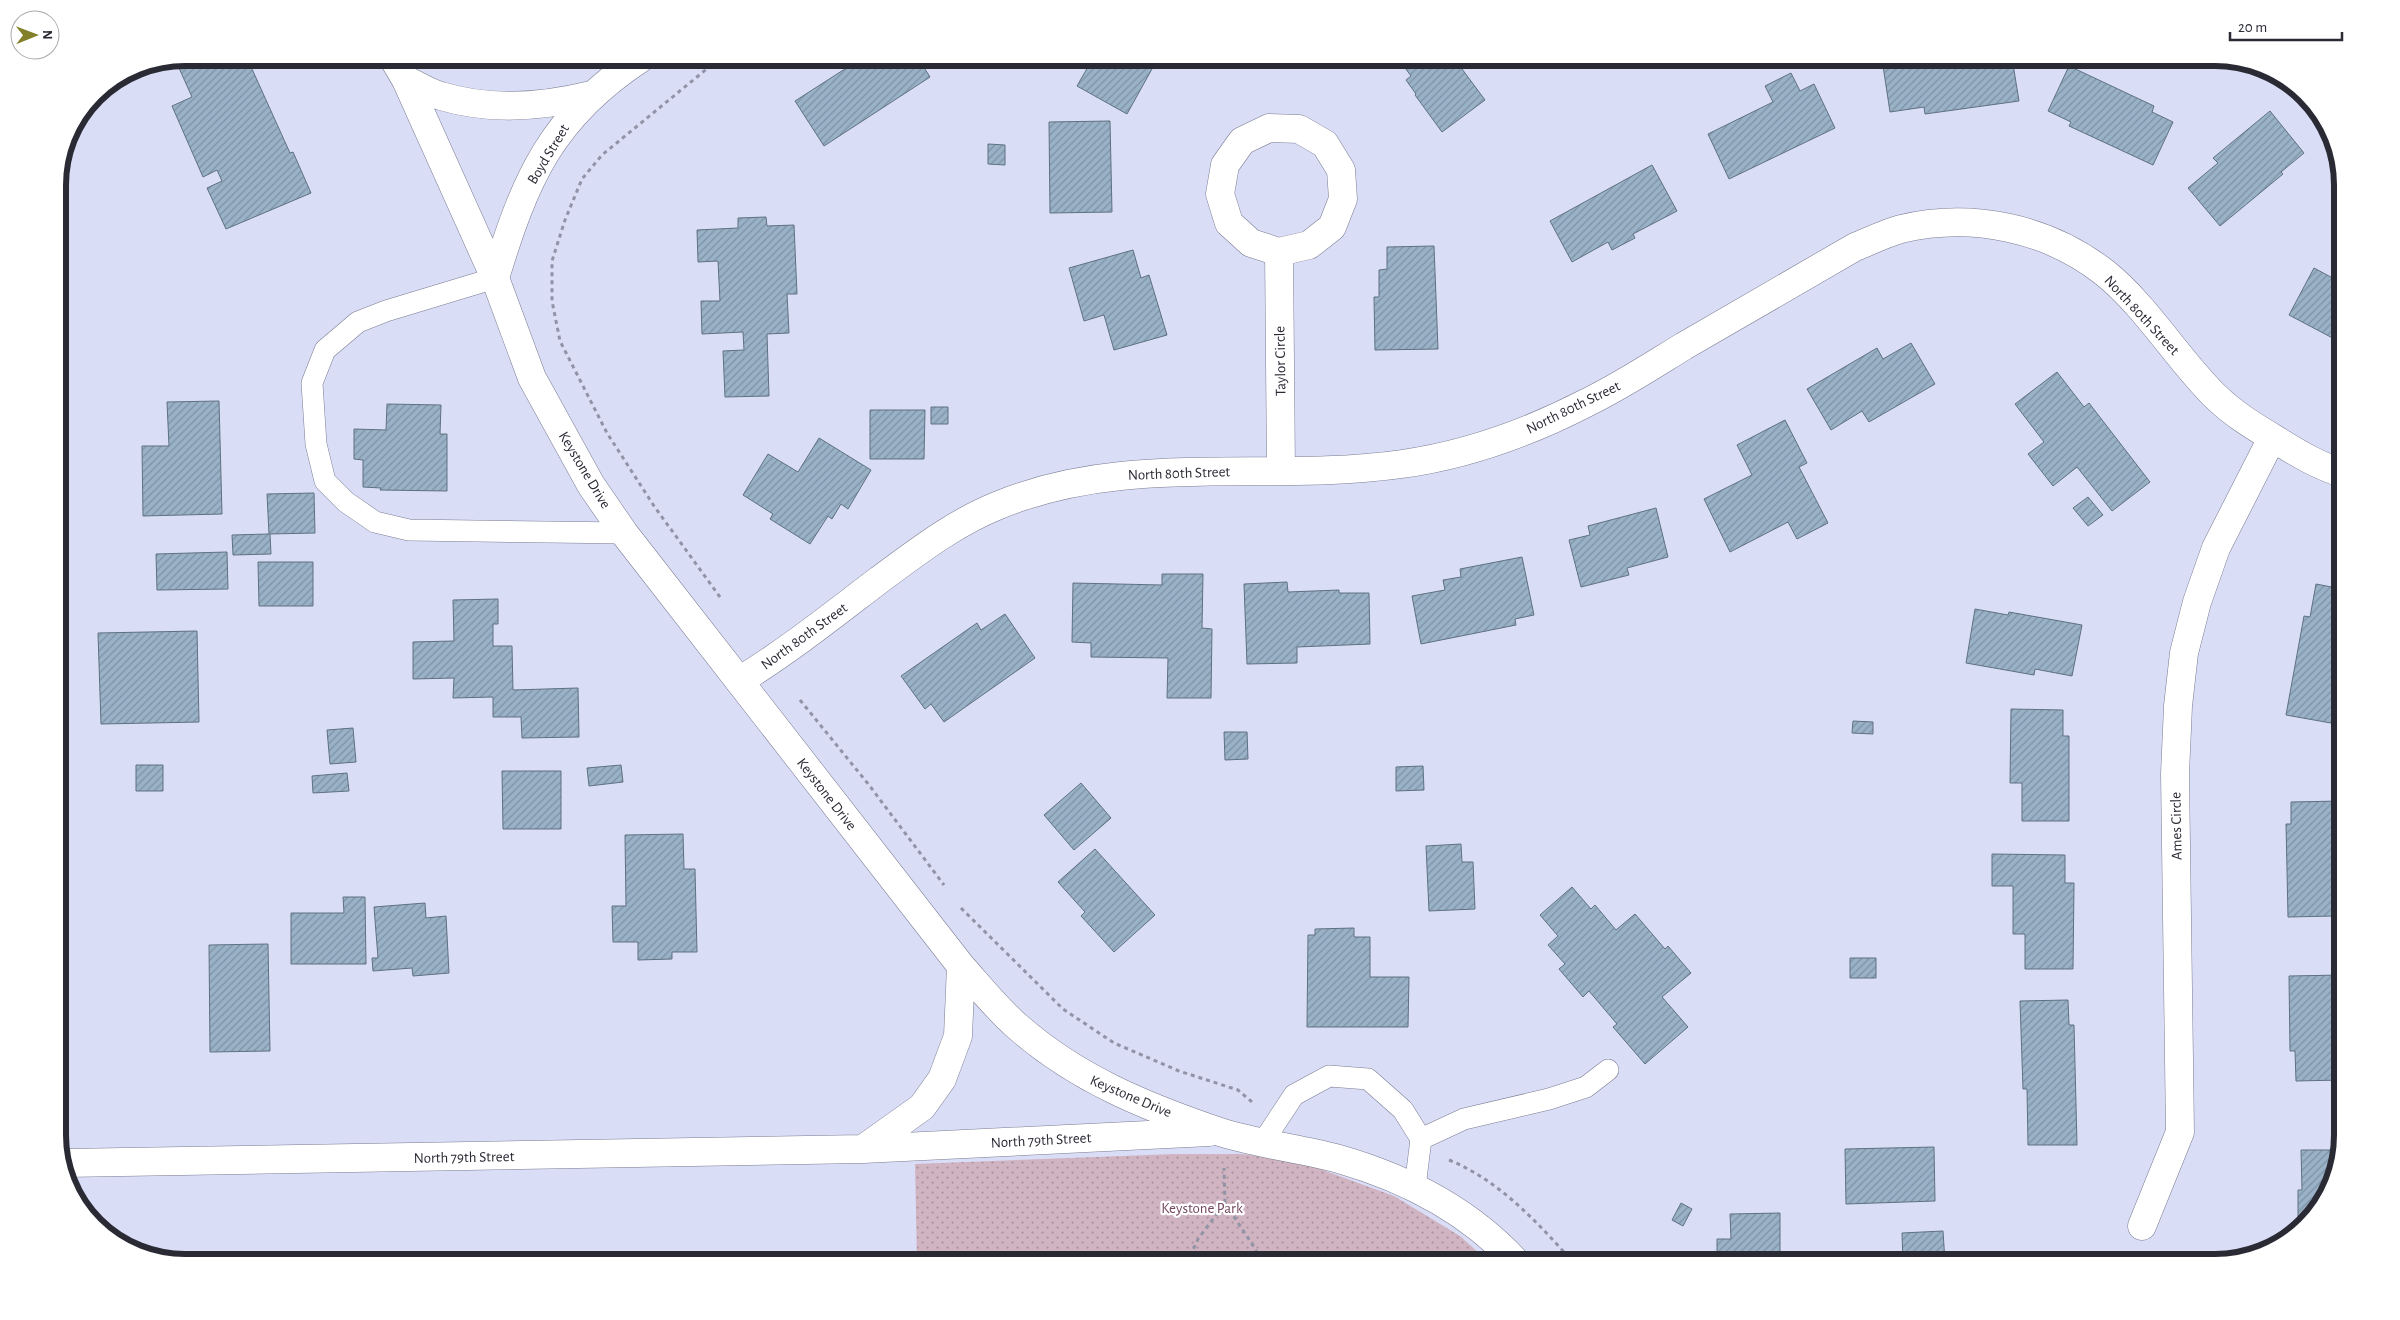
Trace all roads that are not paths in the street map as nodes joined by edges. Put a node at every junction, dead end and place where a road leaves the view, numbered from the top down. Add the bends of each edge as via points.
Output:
1 (629, 67) edge
2 (400, 69) edge
3 (591, 95) junction
4 (1279, 252) junction
5 (495, 278) junction
6 (2272, 438) junction
7 (2333, 469) edge
8 (1281, 471) junction
9 (624, 532) junction
10 (739, 681) junction
11 (961, 966) junction
12 (1608, 1070) dead end
13 (1221, 1132) junction
14 (1263, 1142) junction
15 (1420, 1144) junction
16 (863, 1149) junction
17 (70, 1163) edge
18 (1415, 1187) junction
19 (2142, 1226) dead end
20 (1507, 1254) edge

1 - 3 street, Boyd Street
2 - 3 street via 440,96 472,103 520,107
2 - 5 street, Keystone Drive
3 - 5 street, Boyd Street via 551,142 534,172 507,238
4 - 4 street via 1309,245 1332,226 1343,199 1341,170 1325,144 1299,129 1269,128 1242,141 1225,165 1220,194 1229,223 1251,243
4 - 8 street, Taylor Circle
5 - 9 street, Keystone Drive via 532,378 591,485
5 - 9 lane via 358,322 325,350 312,383 316,444 325,481 346,502 375,522 409,530
6 - 7 street, North 80th Street
6 - 8 street, North 80th Street via 2214,395 2106,274 2068,248 2033,233 1986,223 1953,222 1901,229 1855,247 1589,402 1515,435 1459,453 1402,464
6 - 19 street, Ames Circle via 2216,548 2184,653 2175,774 2180,1132
8 - 10 street, North 80th Street via 1112,475 1058,486 1000,504 933,540 769,663
9 - 10 street, Keystone Drive
10 - 11 street, Keystone Drive
11 - 13 street, Keystone Drive via 1016,1025 1074,1070 1110,1090
11 - 16 street via 958,1036 942,1079 922,1107
12 - 15 lane via 1586,1087 1464,1119
13 - 14 street, Keystone Drive
13 - 16 street, North 79th Street
14 - 15 lane via 1294,1095 1329,1076 1368,1079 1404,1110
14 - 18 street, Keystone Drive via 1338,1159
15 - 18 lane
16 - 17 street, North 79th Street
18 - 20 street, Keystone Drive via 1480,1229

